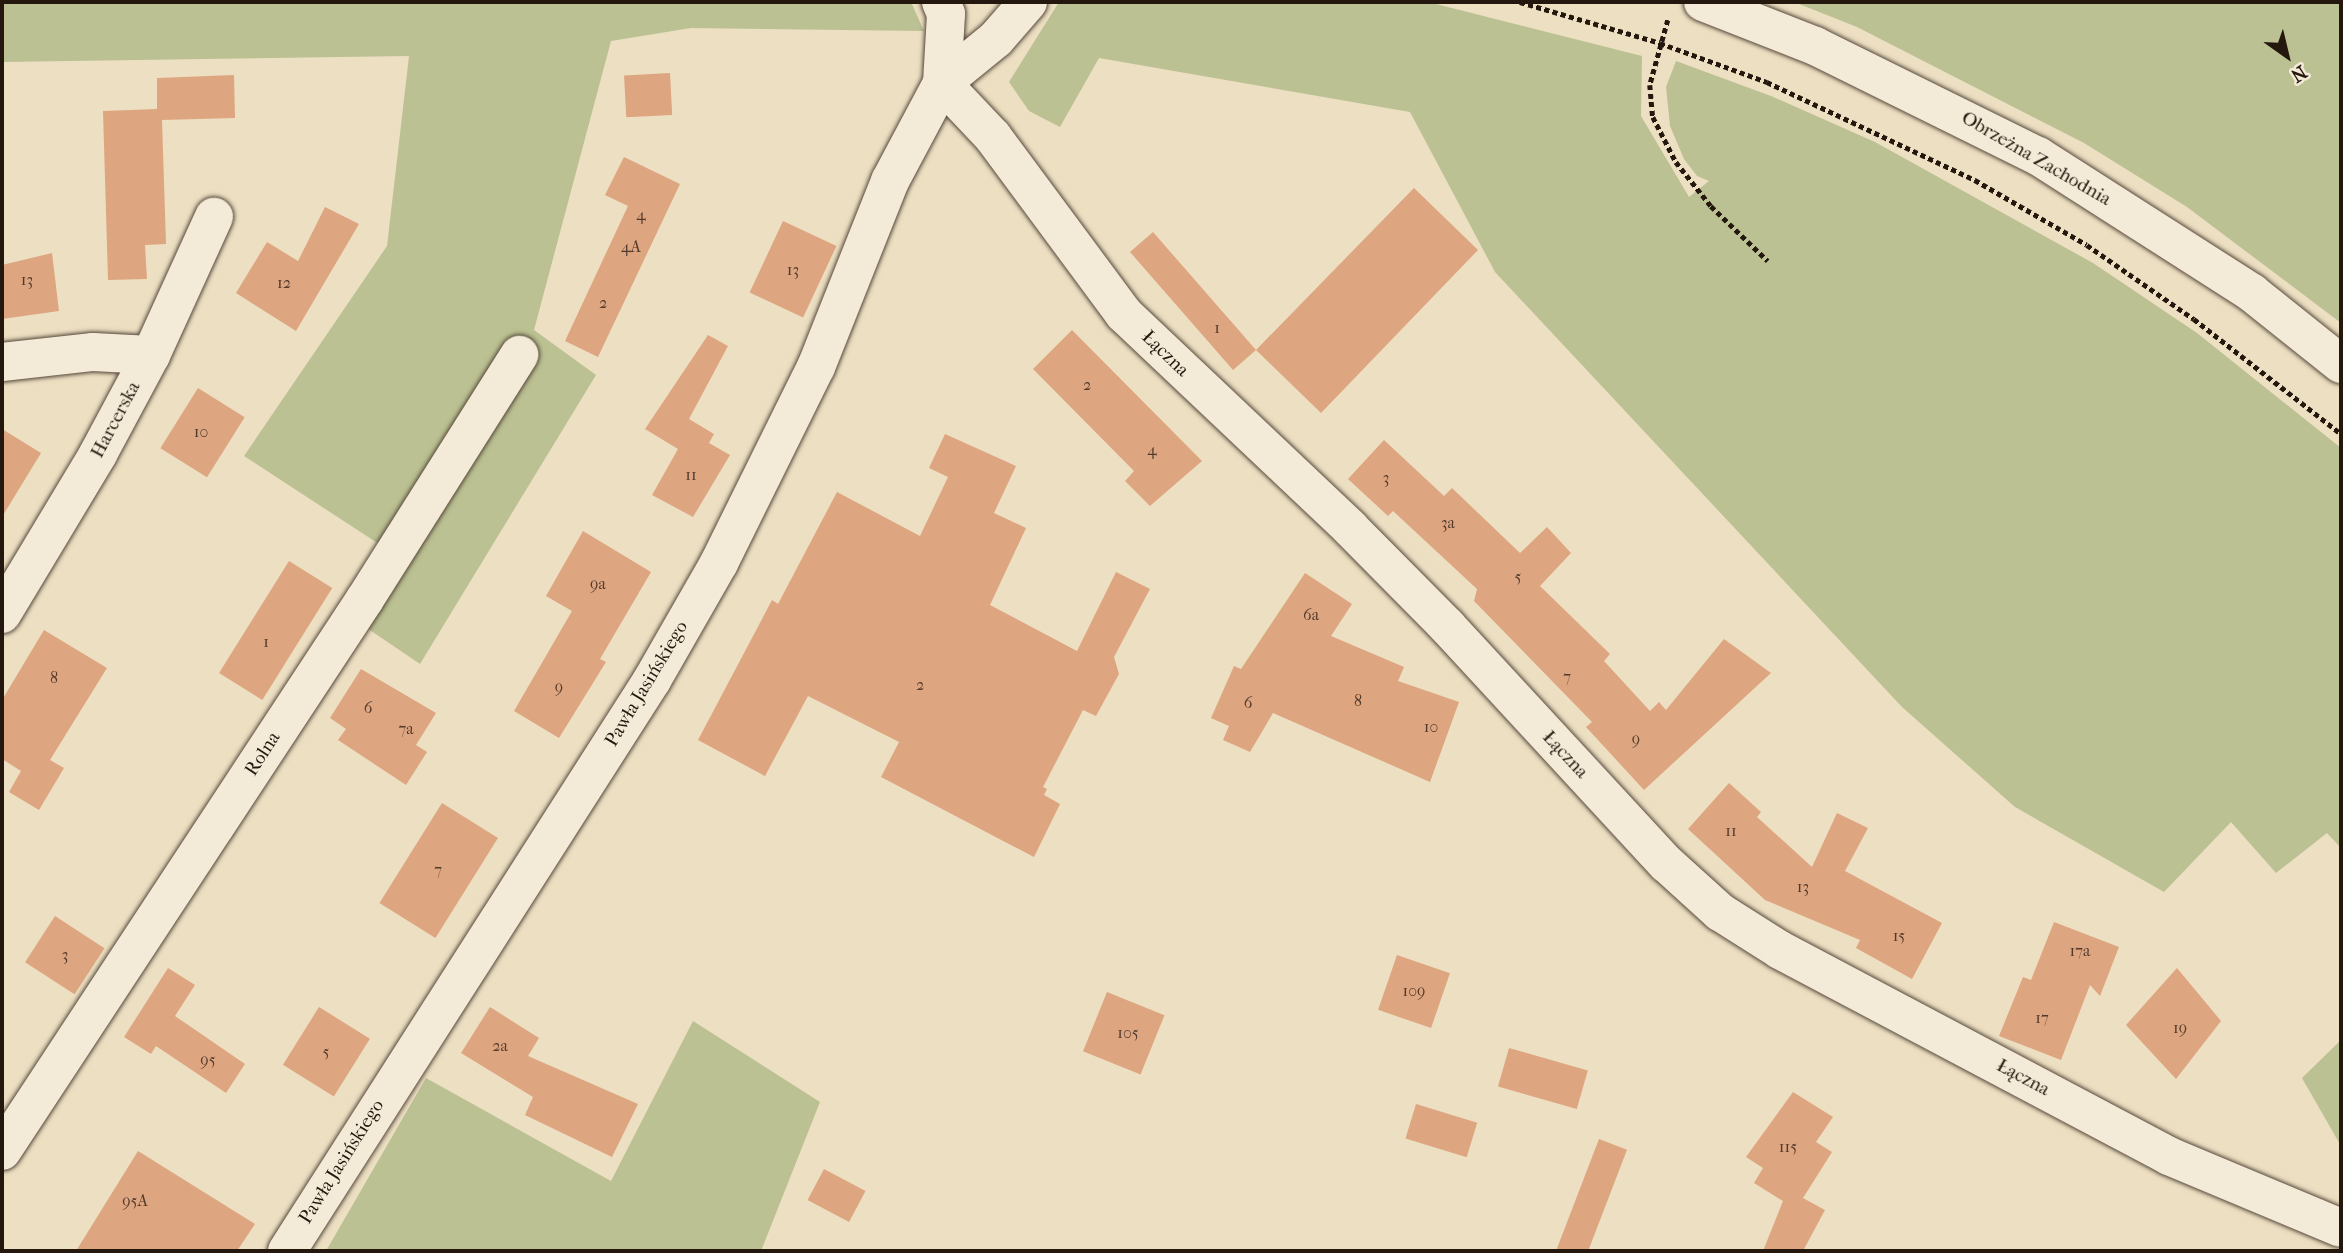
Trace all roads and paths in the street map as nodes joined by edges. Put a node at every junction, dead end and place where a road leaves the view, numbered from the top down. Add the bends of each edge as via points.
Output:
1 (941, 2) edge
2 (1028, 2) edge
3 (1520, 2) edge
4 (1686, 7) edge
5 (1660, 43) junction
6 (942, 83) junction
7 (214, 217) dead end
8 (1768, 261) dead end
9 (151, 355) junction
10 (519, 355) dead end
11 (2, 362) edge
12 (2341, 364) edge
13 (2341, 434) edge
14 (2, 614) edge
15 (2, 1151) edge
16 (2341, 1228) edge
17 (287, 1251) edge

1 - 6 street, Pawła Jasińskiego via 946,14
2 - 6 street, Pawła Jasińskiego via 996,39
3 - 5 path
4 - 5 path
4 - 12 street, Obrzeżna Zachodnia via 1850,62 2038,156 2252,293
5 - 8 path via 1650,85 1653,117 1676,162 1711,206
5 - 13 path via 1767,82 1975,180 2087,246 2194,319
6 - 16 street, Łączna via 993,137 1124,314 1399,577 1667,864 1720,912 1780,950 2169,1156
6 - 17 street, Pawła Jasińskiego via 890,181 816,367 719,564 652,680
7 - 9 street, Harcerska
9 - 11 street via 93,352
9 - 14 street, Harcerska
10 - 15 street, Rolna via 365,599

